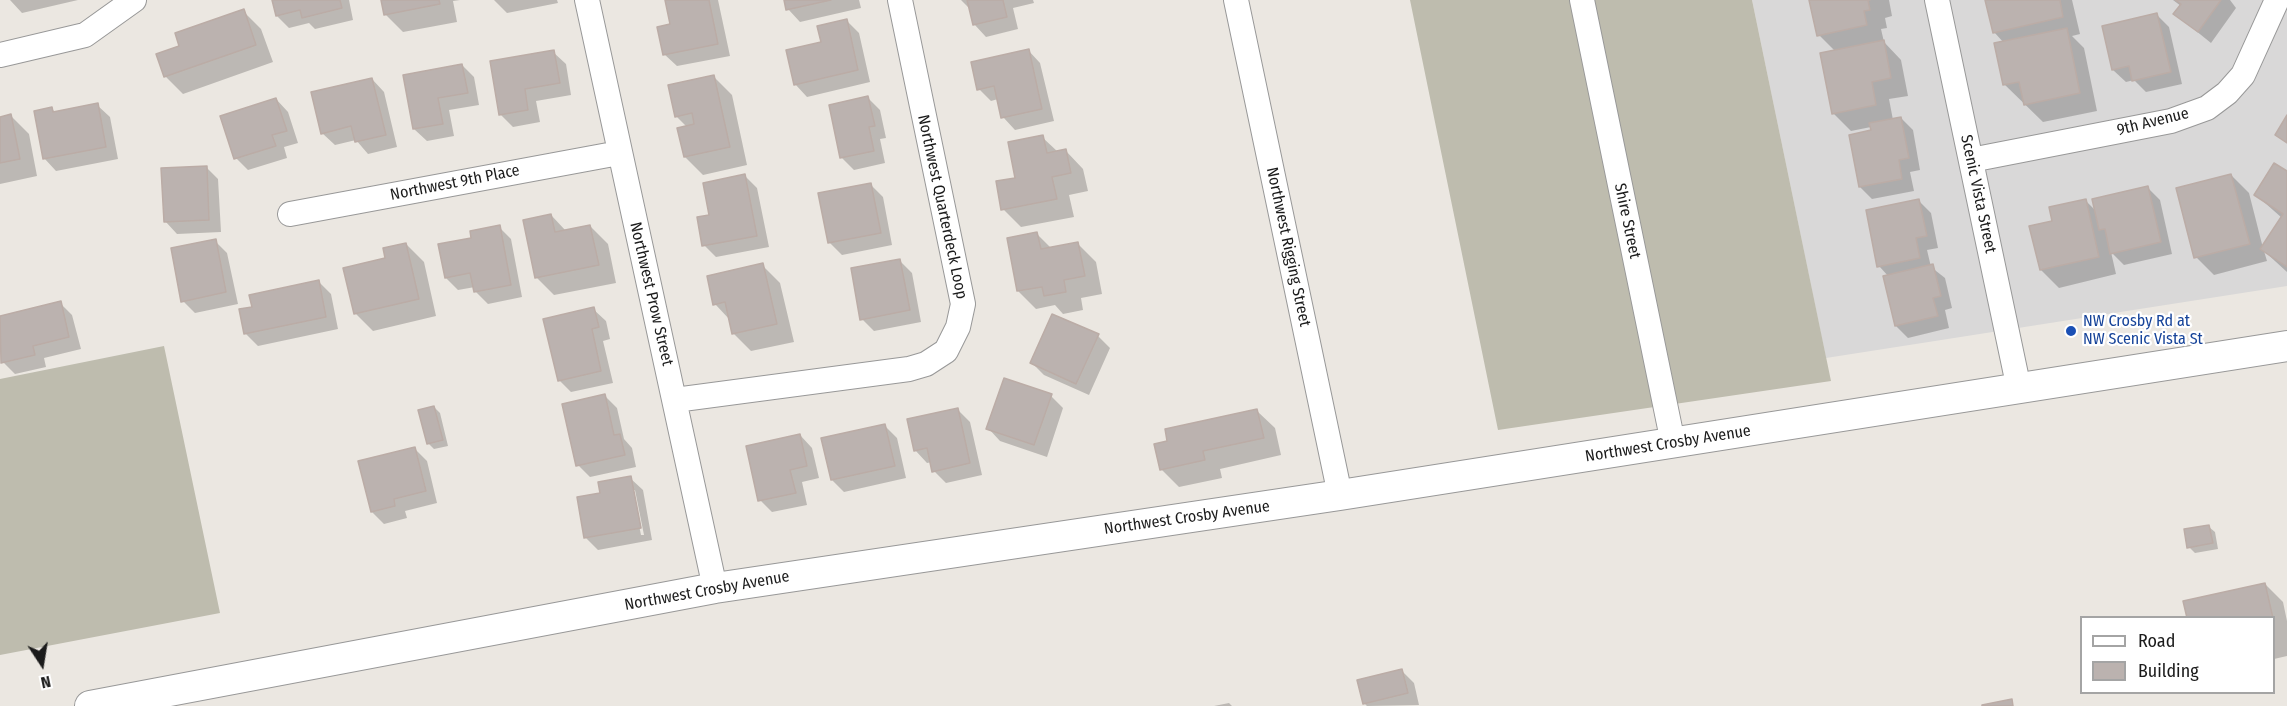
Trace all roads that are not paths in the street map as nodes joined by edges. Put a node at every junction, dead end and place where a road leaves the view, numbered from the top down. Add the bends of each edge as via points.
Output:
1 (134, 0) edge
2 (587, 0) edge
3 (900, 0) edge
4 (1236, 0) edge
5 (1582, 0) edge
6 (1937, 0) edge
7 (2277, 0) edge
8 (0, 55) edge
9 (619, 153) junction
10 (1971, 160) junction
11 (290, 214) dead end
12 (2287, 346) edge
13 (2019, 389) junction
14 (675, 400) junction
15 (1673, 443) junction
16 (1340, 495) junction
17 (715, 588) junction
18 (90, 706) edge

1 - 8 street via 86,35
2 - 9 street, Northwest Prow Street
3 - 14 street, Northwest Quarterdeck Loop via 963,304 958,327 946,351 909,369
4 - 16 street, Northwest Rigging Street
5 - 15 street, Shire Street
6 - 10 street, Scenic Vista Street
7 - 10 street, 9th Avenue via 2243,75 2207,108 2171,122
9 - 11 street, Northwest 9th Place
9 - 14 street, Northwest Prow Street
10 - 13 street, Scenic Vista Street
12 - 13 street, Northwest Crosby Avenue
13 - 15 street, Northwest Crosby Avenue
14 - 17 street, Northwest Prow Street
15 - 16 street, Northwest Crosby Avenue
16 - 17 street, Northwest Crosby Avenue
17 - 18 street, Northwest Crosby Avenue

